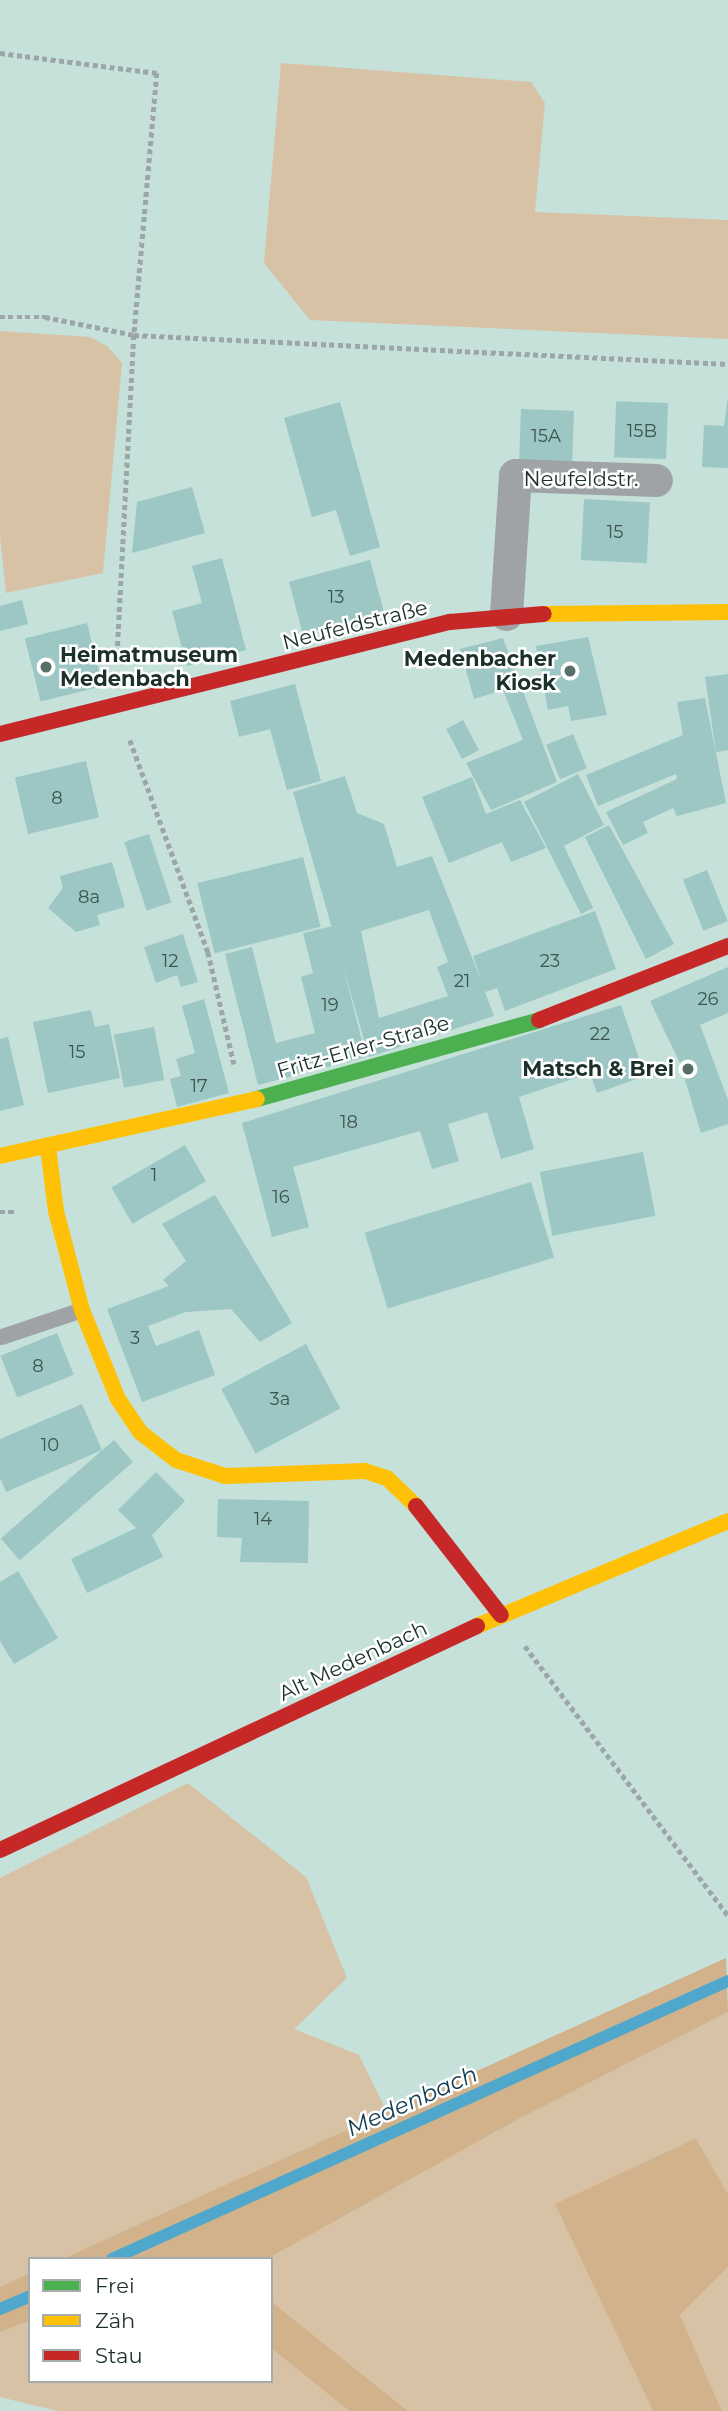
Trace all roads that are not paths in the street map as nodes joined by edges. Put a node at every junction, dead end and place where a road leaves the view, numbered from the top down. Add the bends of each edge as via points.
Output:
1 (656, 480) dead end
2 (728, 612) edge
3 (506, 614) junction
4 (0, 734) edge
5 (728, 946) edge
6 (48, 1147) junction
7 (0, 1156) edge
8 (82, 1310) junction
9 (2, 1337) dead end
10 (728, 1521) edge
11 (501, 1615) junction
12 (0, 1850) edge

1 - 3 street, Neufeldstr. via 515,475
2 - 3 street, Neufeldstraße
3 - 4 street, Neufeldstraße via 450,622
5 - 6 street, Fritz-Erler-Straße via 550,1017 243,1103
6 - 7 street, Fritz-Erler-Straße
6 - 8 street via 56,1211
8 - 9 lane
8 - 11 street via 118,1399 154,1445 200,1471 225,1476 365,1471 387,1478 405,1493
10 - 11 street, Alt Medenbach
11 - 12 street, Alt Medenbach

